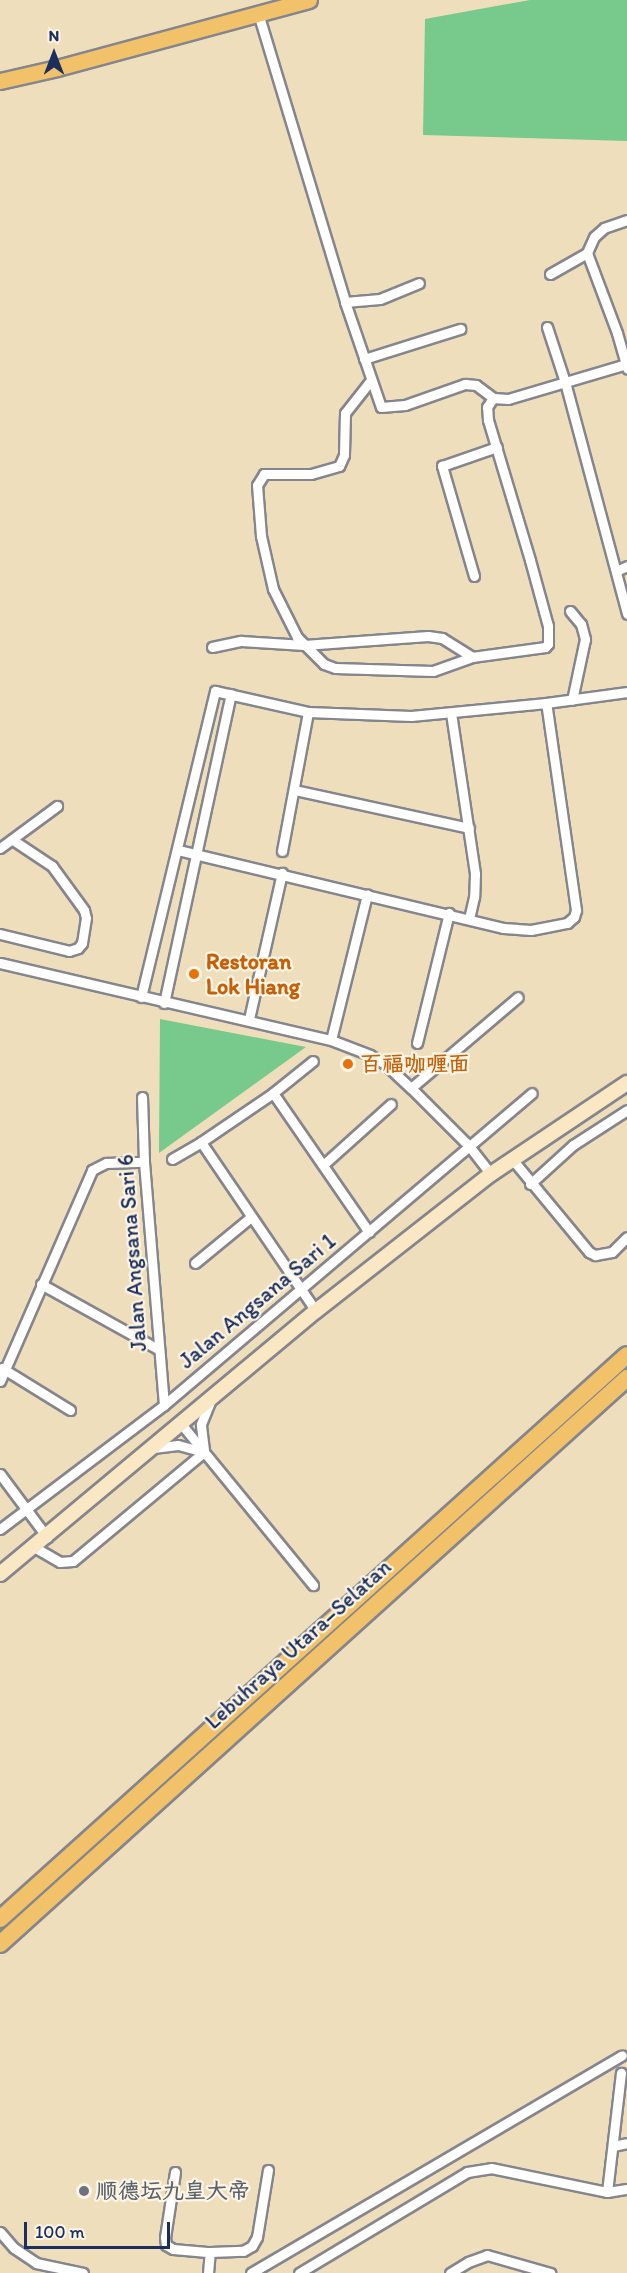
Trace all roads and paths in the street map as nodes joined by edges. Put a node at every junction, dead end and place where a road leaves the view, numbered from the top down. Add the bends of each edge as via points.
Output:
1 (309, 0) edge
2 (258, 14) junction
3 (0, 81) edge
4 (627, 220) edge
5 (586, 254) junction
6 (550, 274) dead end
7 (419, 283) dead end
8 (345, 302) junction
9 (547, 327) dead end
10 (460, 328) dead end
11 (364, 359) junction
12 (626, 367) edge
13 (370, 380) junction
14 (565, 382) junction
15 (493, 398) junction
16 (497, 447) junction
17 (627, 566) edge
18 (616, 571) junction
19 (474, 576) dead end
20 (570, 611) dead end
21 (627, 614) edge
22 (304, 645) junction
23 (212, 647) dead end
24 (472, 657) junction
25 (627, 692) edge
26 (231, 694) junction
27 (572, 700) junction
28 (546, 703) junction
29 (308, 712) junction
30 (451, 713) junction
31 (295, 790) junction
32 (57, 806) dead end
33 (469, 828) junction
34 (13, 840) junction
35 (0, 848) edge
36 (178, 850) junction
37 (282, 851) dead end
38 (195, 854) junction
39 (282, 873) junction
40 (368, 894) junction
41 (449, 913) junction
42 (469, 918) junction
43 (0, 934) edge
44 (0, 963) edge
45 (518, 997) dead end
46 (141, 998) junction
47 (164, 1003) junction
48 (249, 1019) junction
49 (331, 1040) junction
50 (417, 1043) dead end
51 (313, 1061) dead end
52 (627, 1083) edge
53 (411, 1088) junction
54 (273, 1093) junction
55 (532, 1093) dead end
56 (142, 1097) dead end
57 (391, 1104) dead end
58 (627, 1110) edge
59 (201, 1142) junction
60 (469, 1146) junction
61 (172, 1159) dead end
62 (512, 1159) junction
63 (144, 1162) junction
64 (323, 1165) junction
65 (490, 1174) junction
66 (530, 1184) junction
67 (251, 1217) junction
68 (369, 1232) junction
69 (627, 1237) edge
70 (195, 1263) dead end
71 (41, 1284) junction
72 (301, 1289) junction
73 (316, 1311) junction
74 (158, 1349) junction
75 (627, 1355) edge
76 (3, 1368) edge
77 (627, 1378) edge
78 (0, 1381) edge
79 (211, 1400) junction
80 (164, 1405) junction
81 (70, 1410) dead end
82 (182, 1425) junction
83 (153, 1448) junction
84 (204, 1452) junction
85 (0, 1474) edge
86 (27, 1509) junction
87 (0, 1529) edge
88 (47, 1537) junction
89 (34, 1547) junction
90 (0, 1574) edge
91 (313, 1585) dead end
92 (0, 1919) edge
93 (0, 1944) edge
94 (622, 2055) dead end
95 (621, 2073) dead end
96 (627, 2143) edge
97 (613, 2146) junction
98 (268, 2170) dead end
99 (175, 2172) dead end
100 (627, 2189) edge
101 (608, 2192) junction
102 (0, 2232) edge
103 (210, 2252) junction
104 (314, 2268) edge
105 (455, 2272) edge
106 (83, 2273) edge
107 (208, 2273) edge
108 (251, 2273) edge
109 (299, 2273) edge
110 (550, 2273) edge

1 - 2 main road
2 - 3 main road
2 - 8 street
4 - 5 street via 604,228 594,237
5 - 6 street
5 - 12 street
7 - 8 street via 380,299
8 - 11 street
9 - 14 street
10 - 11 street
11 - 13 street
12 - 14 street
13 - 15 street via 381,407 405,405 465,384 476,385
13 - 22 street via 345,413 344,455 339,466 303,475 264,474 258,481 267,570 282,610
14 - 15 street via 508,399
14 - 18 street
15 - 16 street via 487,413
16 - 19 street via 442,466
16 - 24 street via 550,639 545,647
17 - 18 street
18 - 21 street
20 - 27 street via 581,624 585,639
22 - 23 street via 258,640
22 - 24 street via 435,636
22 - 24 street via 334,668 433,671
25 - 27 street
26 - 29 street
26 - 36 street via 215,691
26 - 38 street
27 - 28 street
28 - 30 street
28 - 42 street via 574,917 567,923 531,930 503,928
29 - 30 street via 411,716
29 - 31 street
30 - 33 street
31 - 33 street
31 - 37 street
32 - 34 street
33 - 42 street via 476,885
34 - 35 street
34 - 43 street via 52,866 86,918 82,942 69,951
36 - 38 street
36 - 46 street
38 - 39 street
38 - 47 street
39 - 40 street
39 - 48 street
40 - 41 street
40 - 49 street
41 - 42 street
41 - 50 street
44 - 46 street
45 - 53 street
46 - 47 street
47 - 48 street
48 - 49 street
49 - 53 street via 379,1060
51 - 54 street
52 - 62 main road
53 - 60 street
54 - 59 street
54 - 64 street
55 - 60 street, Jalan Angsana Sari 1
56 - 63 street, Jalan Angsana Sari 6
57 - 64 street
58 - 66 street via 573,1145
59 - 61 street
59 - 67 street
60 - 65 street
60 - 68 street, Jalan Angsana Sari 1
62 - 65 main road
62 - 66 street
63 - 71 street via 106,1163 92,1170
63 - 74 street, Jalan Angsana Sari 6
64 - 68 street
65 - 73 main road
66 - 69 street via 588,1252 612,1252
67 - 70 street
67 - 72 street
68 - 72 street, Jalan Angsana Sari 1
71 - 74 street
71 - 76 street
72 - 73 street
72 - 80 street, Jalan Angsana Sari 1
73 - 79 main road
74 - 80 street, Jalan Angsana Sari 6
75 - 92 highway, Lebuhraya Utara–Selatan
76 - 78 street
76 - 81 street
77 - 93 highway, Lebuhraya Utara–Selatan
79 - 82 main road
79 - 84 street via 201,1424
80 - 86 street, Jalan Angsana Sari 1
82 - 83 main road
82 - 84 street
83 - 84 street via 178,1445
83 - 88 main road
84 - 89 street via 69,1563
84 - 91 street
85 - 86 street
86 - 87 street, Jalan Angsana Sari 1
86 - 88 street
88 - 89 main road
89 - 90 main road
94 - 108 street
95 - 97 street
96 - 97 street
97 - 101 street
98 - 103 street via 257,2237 252,2246 243,2251
99 - 103 street via 166,2245
100 - 101 street
101 - 104 street via 517,2171 467,2172
102 - 106 street via 36,2263
103 - 107 street
104 - 109 street
105 - 110 street via 478,2256 496,2255

